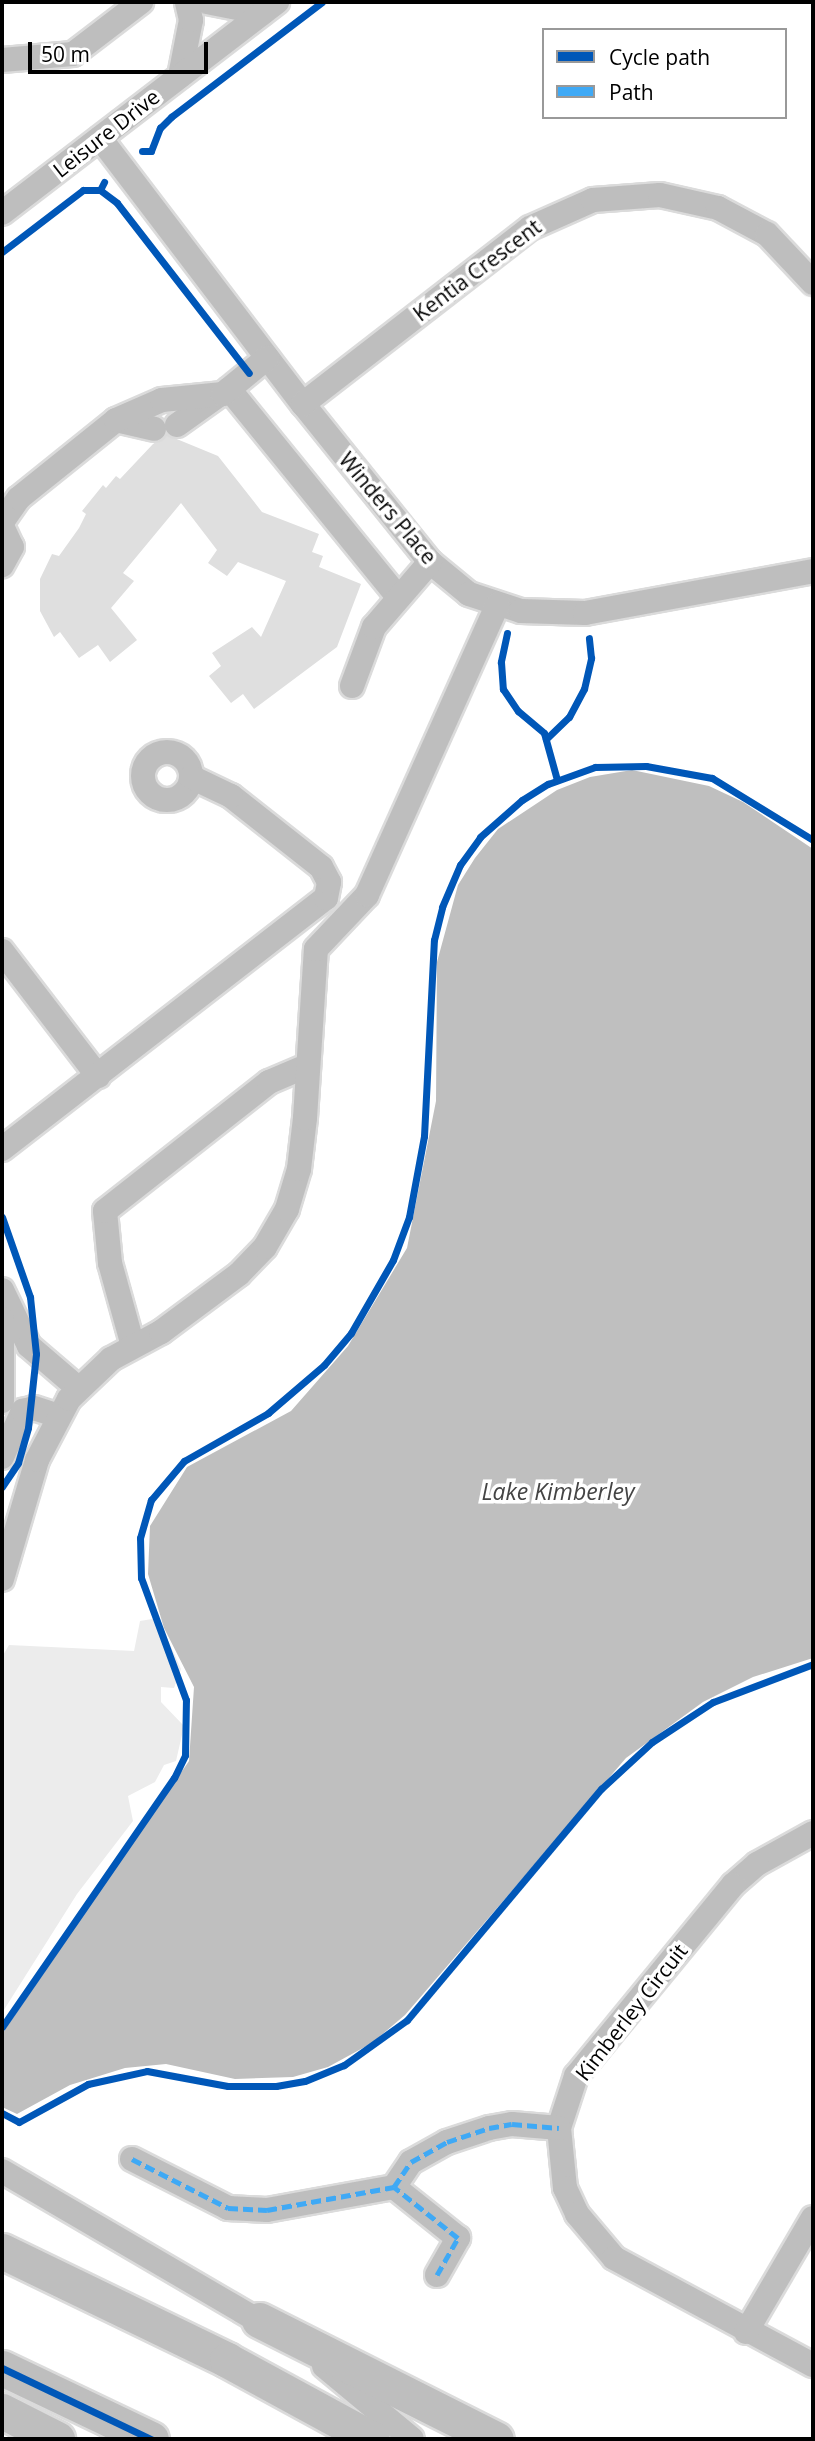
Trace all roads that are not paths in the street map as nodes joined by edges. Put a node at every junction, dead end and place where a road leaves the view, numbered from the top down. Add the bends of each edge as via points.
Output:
1 (141, 2) edge
2 (187, 2) edge
3 (207, 2) edge
4 (270, 7) edge
5 (2, 60) edge
6 (180, 76) junction
7 (100, 138) junction
8 (2, 213) edge
9 (812, 279) edge
10 (267, 358) junction
11 (226, 391) junction
12 (303, 404) junction
13 (117, 420) junction
14 (2, 524) edge
15 (430, 562) junction
16 (2, 565) edge
17 (813, 571) edge
18 (398, 597) junction
19 (498, 604) junction
20 (352, 686) dead end
21 (191, 777) dead end
22 (2, 951) edge
23 (305, 1067) junction
24 (98, 1076) junction
25 (2, 1149) edge
26 (2, 1290) edge
27 (2, 1319) edge
28 (132, 1346) junction
29 (78, 1388) junction
30 (2, 1401) edge
31 (58, 1416) junction
32 (2, 1457) edge
33 (2, 1579) edge
34 (813, 1833) edge
35 (558, 2128) junction
36 (132, 2159) dead end
37 (2, 2171) edge
38 (394, 2187) junction
39 (813, 2218) edge
40 (2, 2251) edge
41 (437, 2274) dead end
42 (259, 2320) junction
43 (746, 2332) junction
44 (813, 2365) edge
45 (2, 2368) edge
46 (2, 2411) edge
47 (57, 2439) edge
48 (150, 2439) edge
49 (372, 2439) edge
50 (412, 2439) edge
51 (496, 2439) edge

1 - 5 street via 73,54
2 - 6 street via 191,20
3 - 4 street
4 - 6 street, Leisure Drive
6 - 7 street, Leisure Drive
7 - 8 street, Leisure Drive
7 - 10 street, Winders Place
9 - 12 street, Kentia Crescent via 767,234 718,208 644,194 593,200 530,228
10 - 11 street
10 - 12 street, Winders Place
11 - 13 street via 162,400
11 - 13 street via 165,427
11 - 18 street
12 - 15 street, Winders Place
13 - 14 street via 19,498
14 - 16 street via 12,547
15 - 18 street
15 - 19 street, Winders Place via 469,594
17 - 19 street, Winders Place via 585,613 521,611
18 - 20 street via 364,646
19 - 23 street via 371,887 316,949
21 - 24 street via 231,796 315,862 327,877 328,892 317,908
22 - 24 street
23 - 28 street via 299,1169 276,1231 229,1282 161,1332
23 - 28 street via 269,1082 105,1211 110,1262
24 - 25 street
26 - 29 street via 29,1346
27 - 30 street
28 - 29 street
29 - 31 street
31 - 32 street via 34,1408 23,1411
31 - 33 street via 37,1460
34 - 35 street, Kimberley Circuit via 757,1864 733,1885 576,2076
35 - 38 street via 512,2124 447,2142 411,2162
35 - 43 street, Kimberley Circuit via 565,2188 594,2238 614,2258
36 - 38 street via 228,2208 267,2210
37 - 42 street
38 - 41 street via 458,2238
39 - 43 street
40 - 49 highway via 227,2360
42 - 50 street via 358,2391
42 - 51 highway
43 - 44 street, Kimberley Circuit
45 - 48 highway
46 - 47 highway

